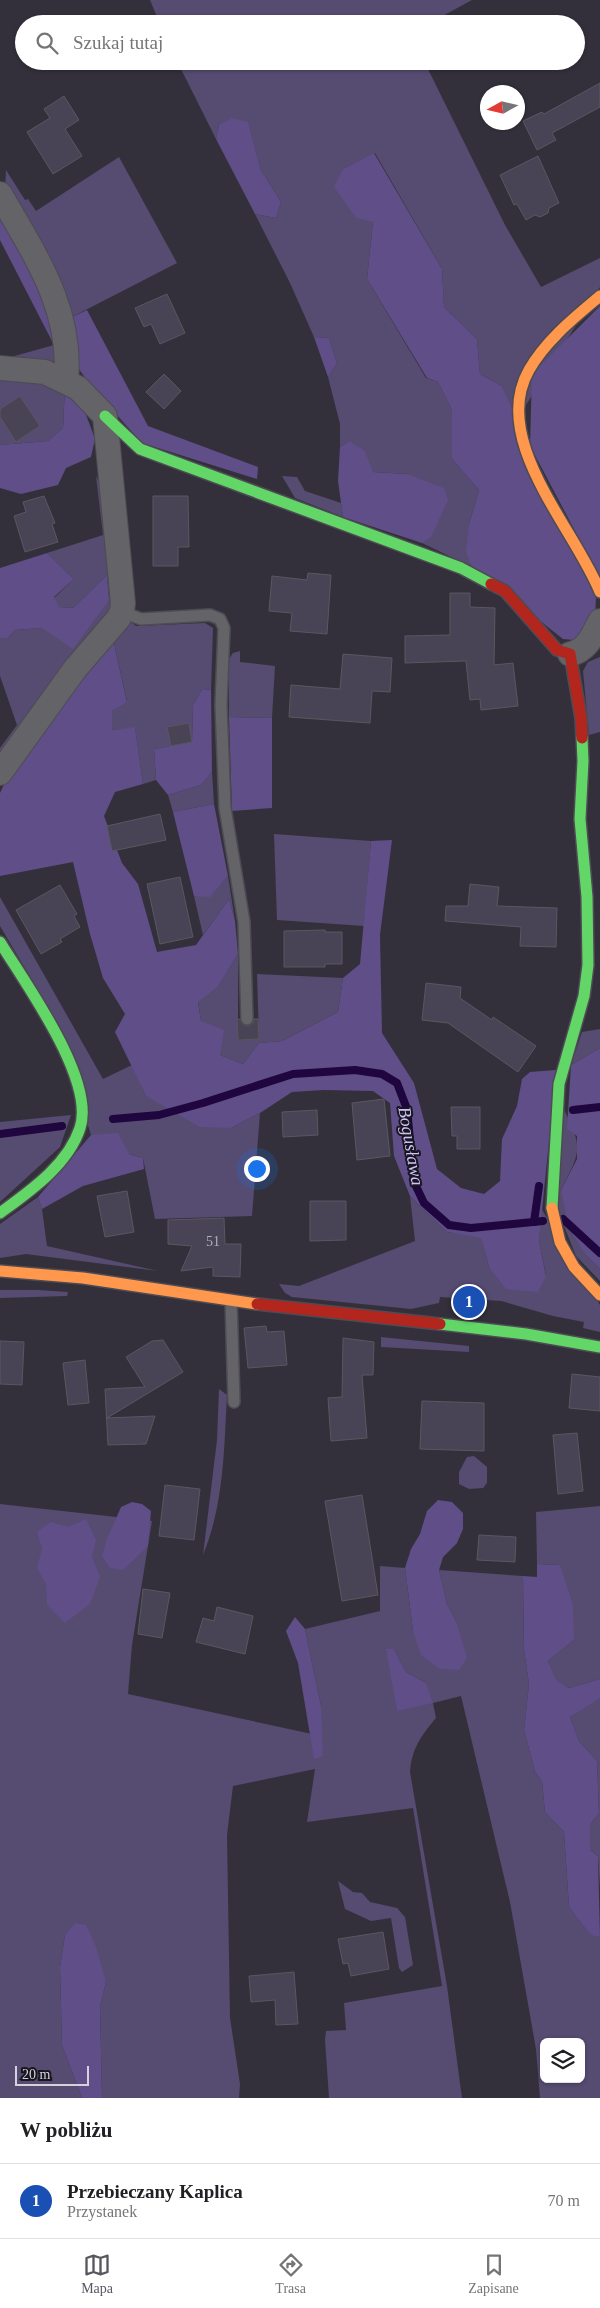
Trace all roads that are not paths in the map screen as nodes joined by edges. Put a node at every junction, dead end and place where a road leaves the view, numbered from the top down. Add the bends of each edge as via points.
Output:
1 (0, 194) edge
2 (600, 296) edge
3 (0, 368) edge
4 (66, 382) junction
5 (105, 416) junction
6 (600, 592) edge
7 (122, 612) junction
8 (600, 621) edge
9 (570, 654) junction
10 (0, 773) edge
11 (0, 942) edge
12 (247, 1019) dead end
13 (0, 1213) edge
14 (0, 1271) edge
15 (600, 1294) edge
16 (232, 1300) junction
17 (600, 1347) edge
18 (234, 1402) dead end

1 - 4 street via 38,261 62,319
2 - 6 street via 559,334 530,369 524,381 520,410 526,452 553,507 593,573
3 - 4 street via 45,372
4 - 5 street via 78,388
5 - 7 street
5 - 9 street via 140,449 286,502 344,527 411,548 470,573 505,591 557,650
7 - 10 street via 75,669
7 - 12 lane via 141,619 210,616 220,619 224,628 221,705 225,808 244,922
8 - 9 street via 590,640 579,652
9 - 15 street via 581,718 580,819 587,897 588,965 584,996 559,1084 551,1204 560,1242 574,1267
11 - 13 street via 66,1057 82,1099 79,1130 56,1164
14 - 16 street via 80,1276
16 - 17 street via 526,1333
16 - 18 lane

